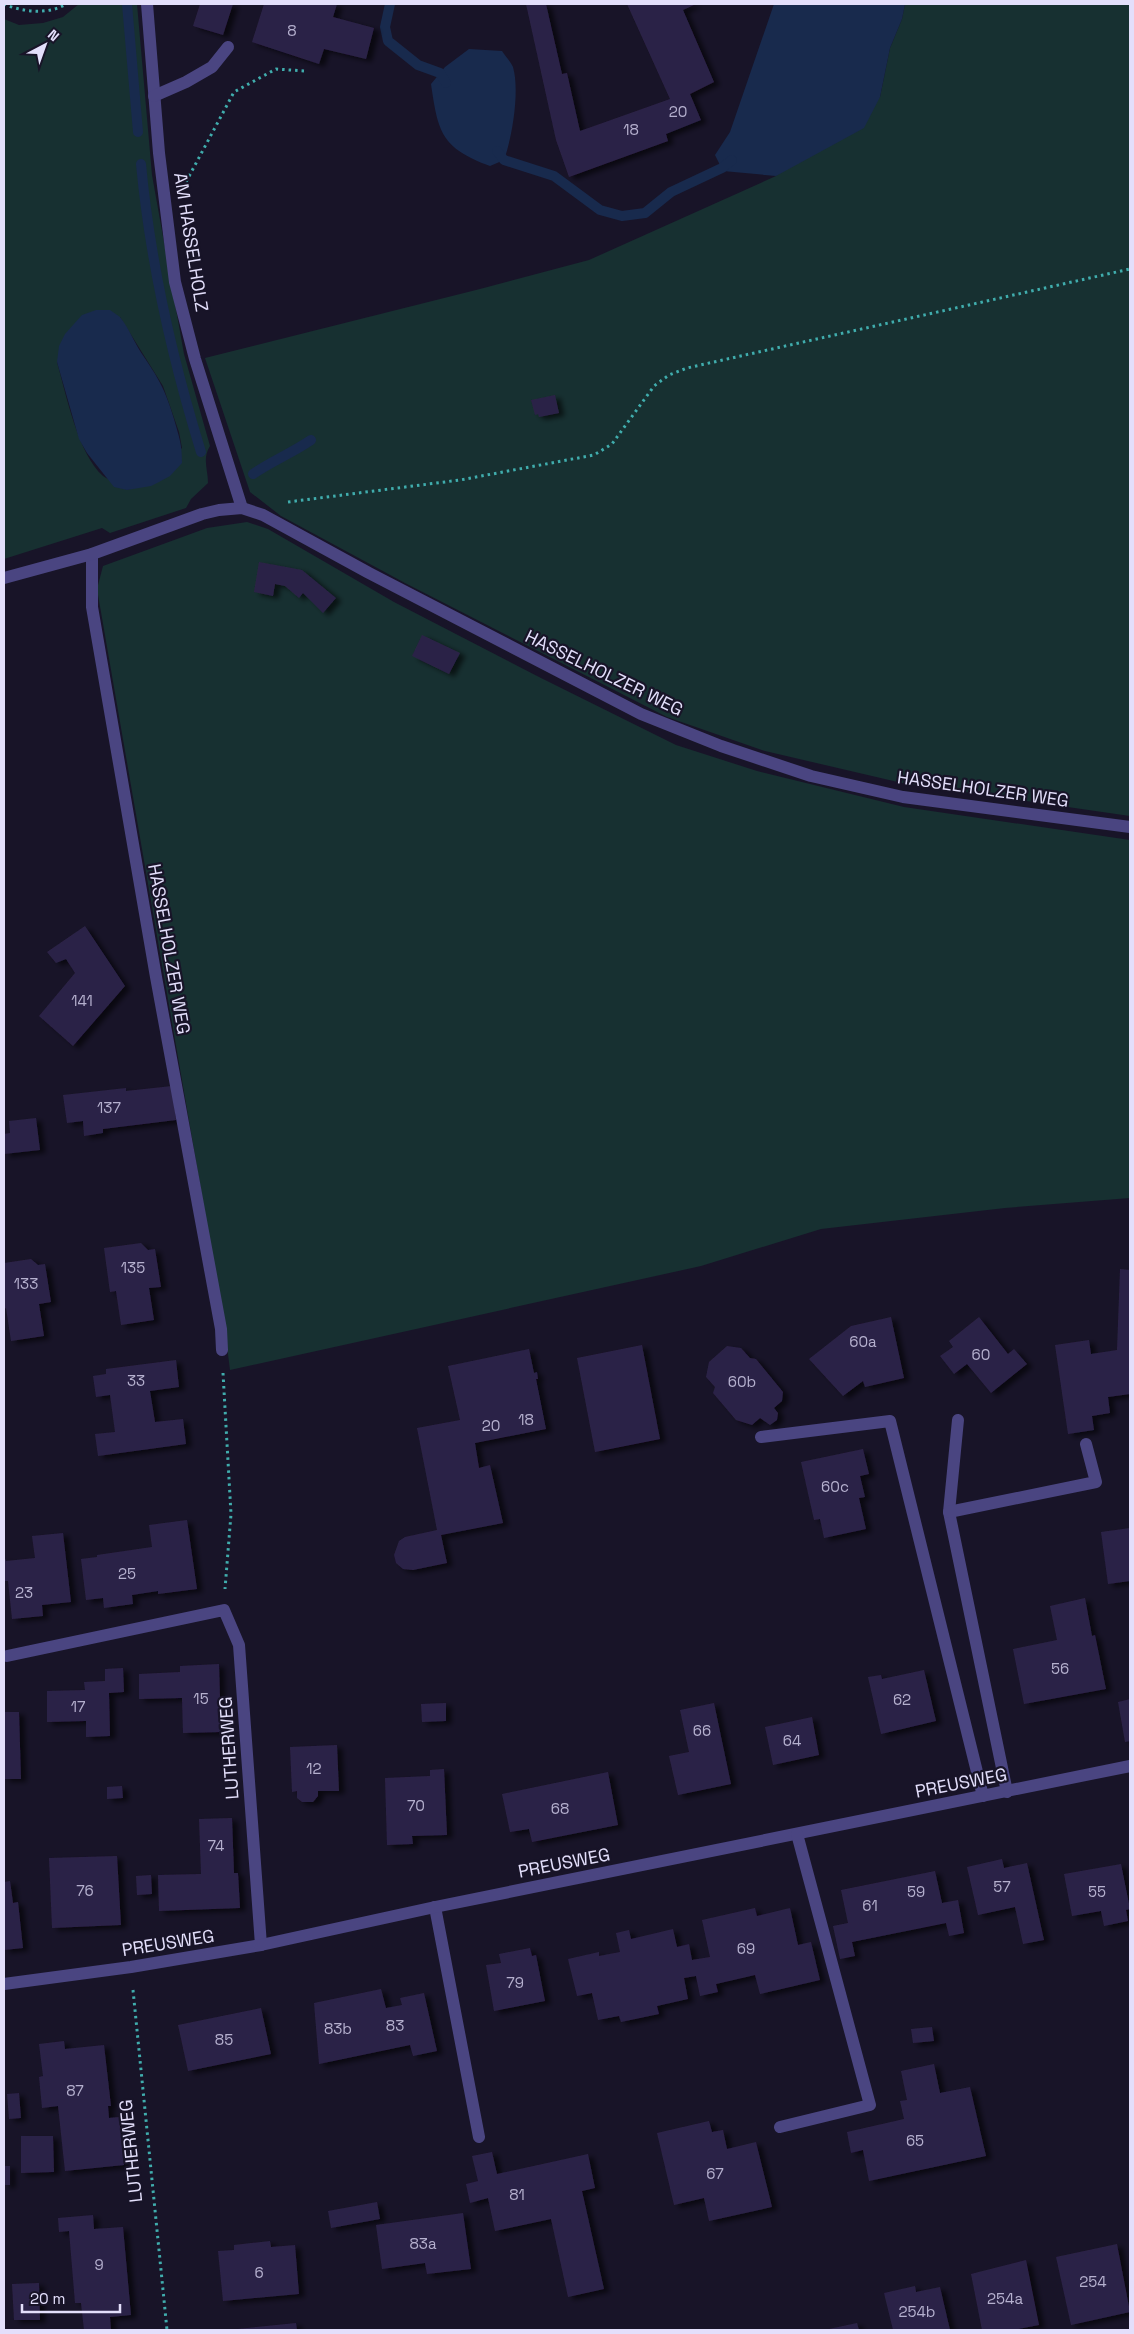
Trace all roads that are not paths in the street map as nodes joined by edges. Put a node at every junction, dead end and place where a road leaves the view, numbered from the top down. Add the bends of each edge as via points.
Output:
1 (147, 4) edge
2 (228, 47) dead end
3 (154, 96) junction
4 (242, 508) junction
5 (92, 554) junction
6 (4, 578) edge
7 (1130, 827) edge
8 (222, 1350) road end
9 (958, 1420) dead end
10 (760, 1437) dead end
11 (1086, 1444) dead end
12 (950, 1512) junction
13 (7, 1656) dead end
14 (1130, 1766) edge
15 (1007, 1792) junction
16 (983, 1796) junction
17 (797, 1834) junction
18 (435, 1907) junction
19 (261, 1946) junction
20 (4, 1984) edge
21 (780, 2127) dead end
22 (479, 2137) dead end

1 - 3 street, AM HASSELHOLZ
2 - 3 street via 212,66
3 - 4 street, AM HASSELHOLZ via 175,282 195,359
4 - 5 street, HASSELHOLZER WEG via 202,514
4 - 7 street, HASSELHOLZER WEG via 263,515 641,714 721,746 811,776 903,797
5 - 6 street, HASSELHOLZER WEG
5 - 8 street, HASSELHOLZER WEG via 92,607 221,1329
9 - 12 street
10 - 16 street via 890,1421
11 - 12 street via 1096,1482
12 - 15 street
13 - 19 street, LUTHERWEG via 224,1610 239,1645
14 - 15 street, PREUSWEG
15 - 16 street, PREUSWEG
16 - 17 street, PREUSWEG
17 - 18 street, PREUSWEG
17 - 21 street via 870,2105
18 - 19 street, PREUSWEG
18 - 22 street
19 - 20 street, PREUSWEG

